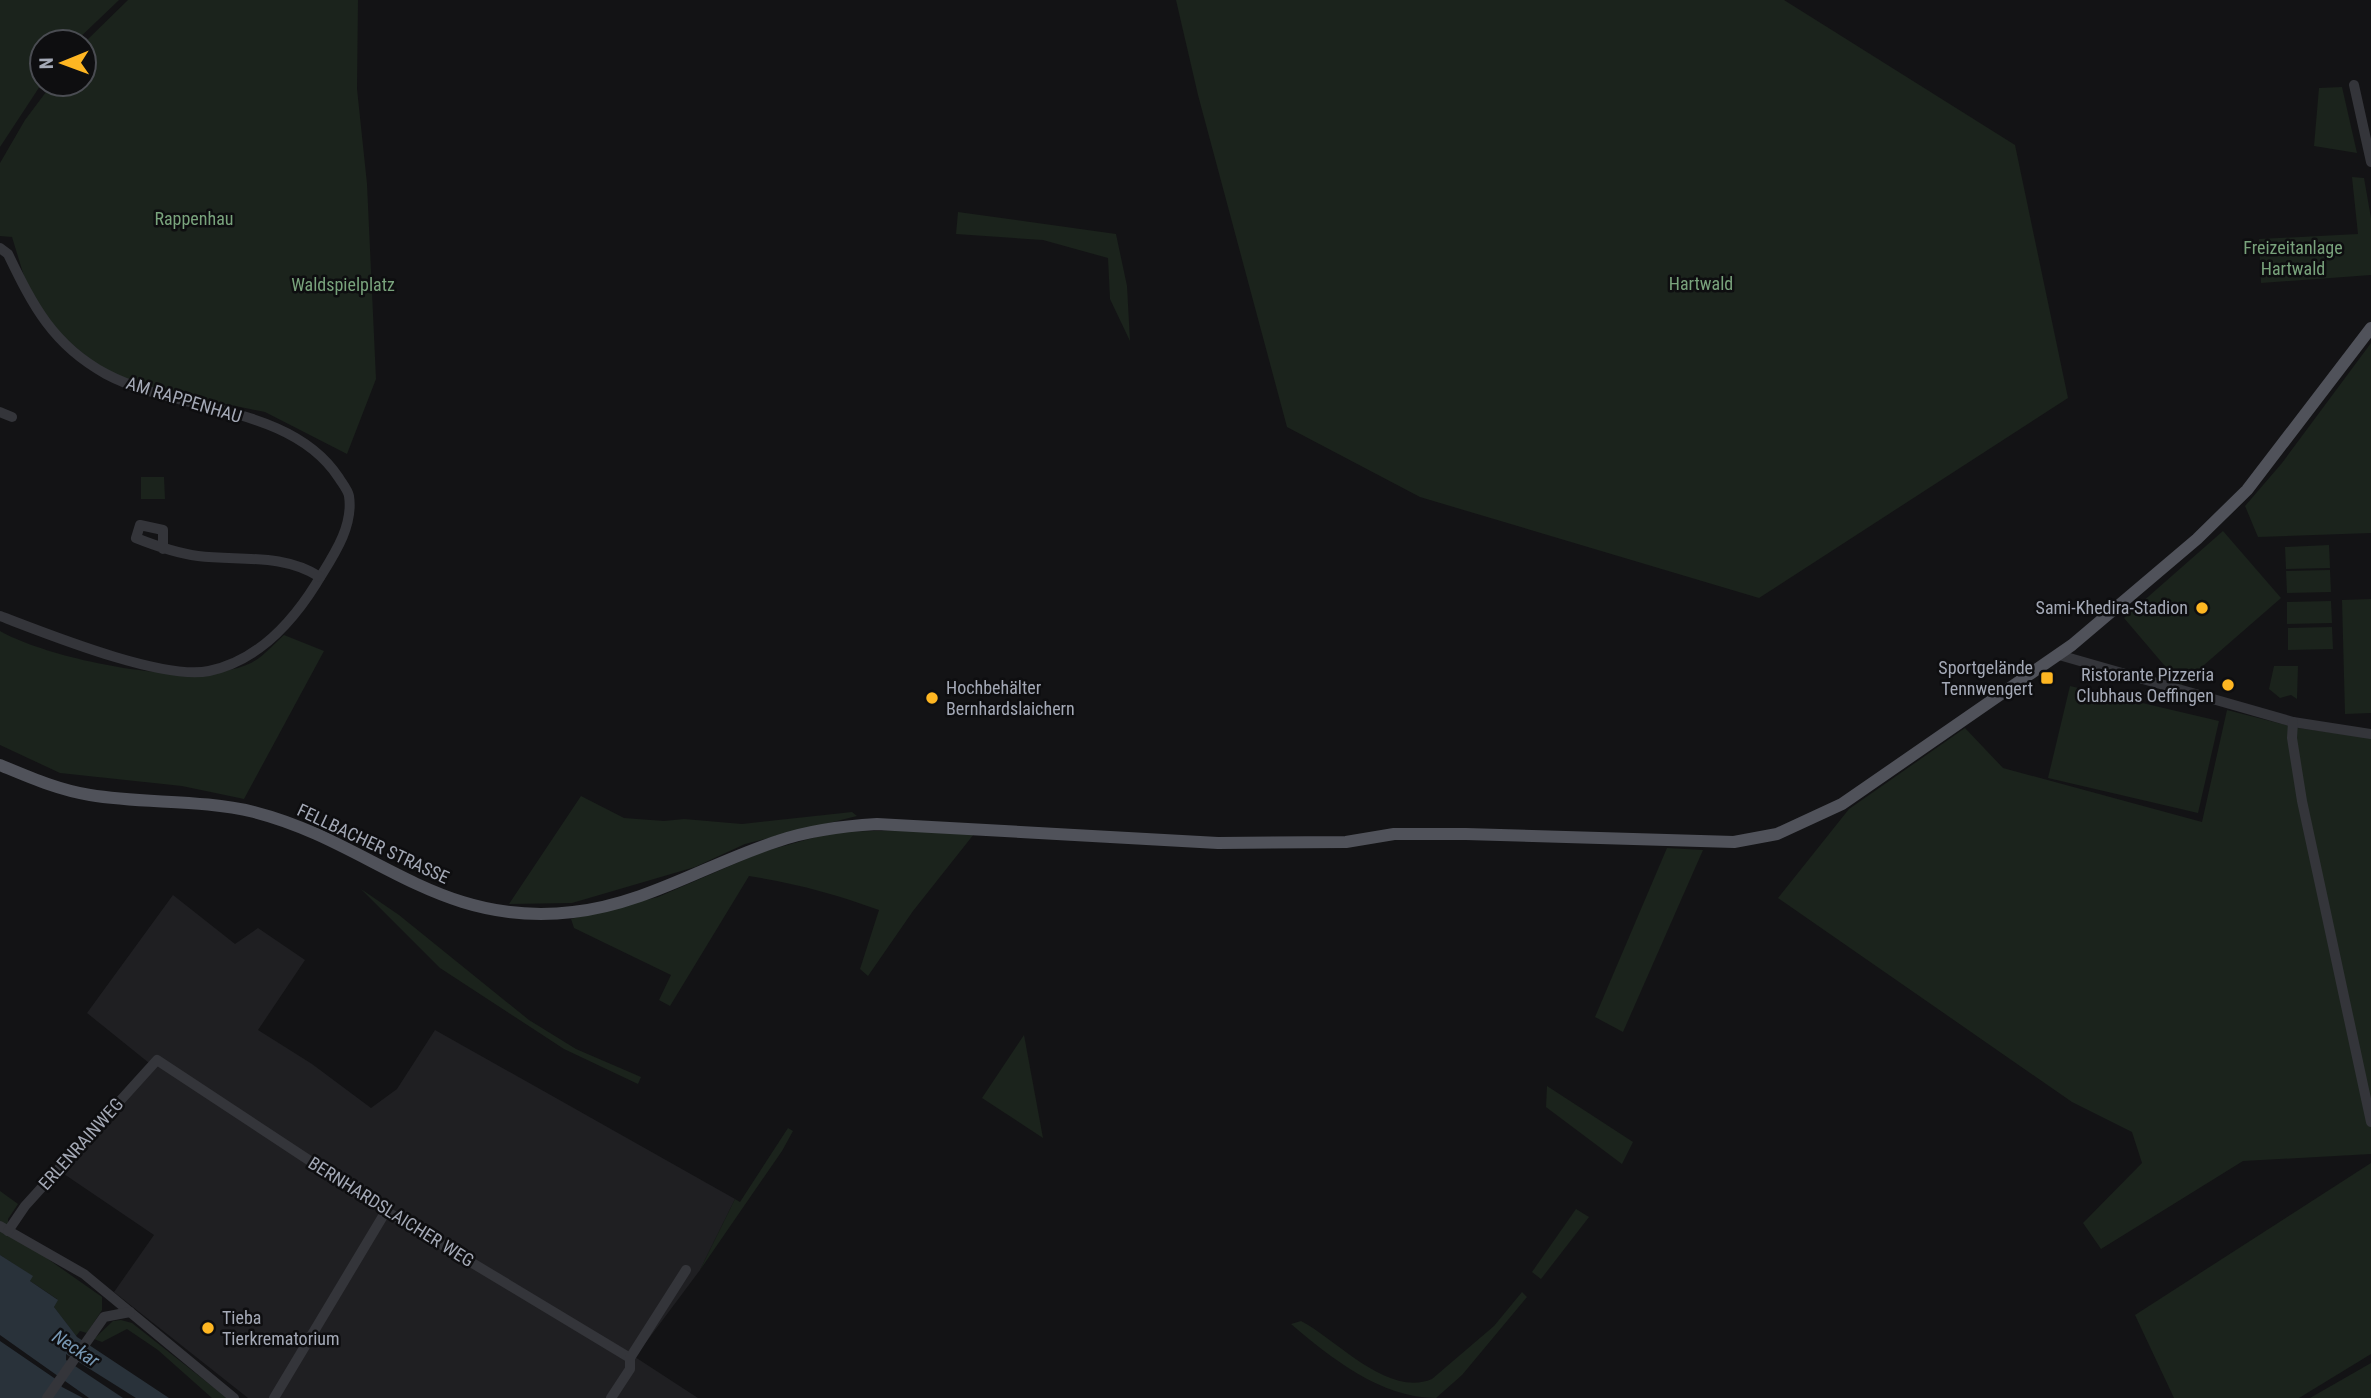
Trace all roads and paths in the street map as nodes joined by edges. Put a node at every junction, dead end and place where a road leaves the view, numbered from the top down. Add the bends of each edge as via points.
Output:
1 (2354, 85) dead end
2 (2371, 162) edge
3 (0, 247) edge
4 (2371, 328) edge
5 (0, 412) edge
6 (12, 417) dead end
7 (163, 549) dead end
8 (320, 577) junction
9 (0, 616) edge
10 (2059, 655) junction
11 (2293, 722) junction
12 (2371, 734) edge
13 (0, 765) edge
14 (156, 1060) joint
15 (2371, 1122) edge
16 (386, 1211) junction
17 (4, 1229) edge
18 (686, 1270) dead end
19 (130, 1312) junction
20 (629, 1358) junction
21 (47, 1398) edge
22 (234, 1398) edge
23 (274, 1398) edge
24 (611, 1398) edge

1 - 2 street
3 - 8 street, AM RAPPENHAU via 48,328 87,362 133,387 288,433 333,469 349,495 348,516 339,547
4 - 10 main road, FELLBACHER STRASSE via 2247,490 2197,539
5 - 6 street
7 - 8 street via 286,562
8 - 9 street, AM RAPPENHAU via 298,613 252,655 207,672 151,667
10 - 11 street
10 - 13 main road, FELLBACHER STRASSE via 1842,804 1787,830 1734,842 1394,834 1346,842 1218,843 900,824 827,828 762,846 630,900 587,910 531,914 497,912 433,894 324,839 254,812 90,795 38,782
11 - 12 street
11 - 15 street via 2302,801
14 - 16 street, BERNHARDSLAICHER WEG
14 - 17 street, ERLENRAINWEG
16 - 20 street, BERNHARDSLAICHER WEG
16 - 23 street
17 - 19 street via 84,1275
18 - 20 street
19 - 21 street via 104,1317
19 - 22 street
20 - 24 street via 629,1368

